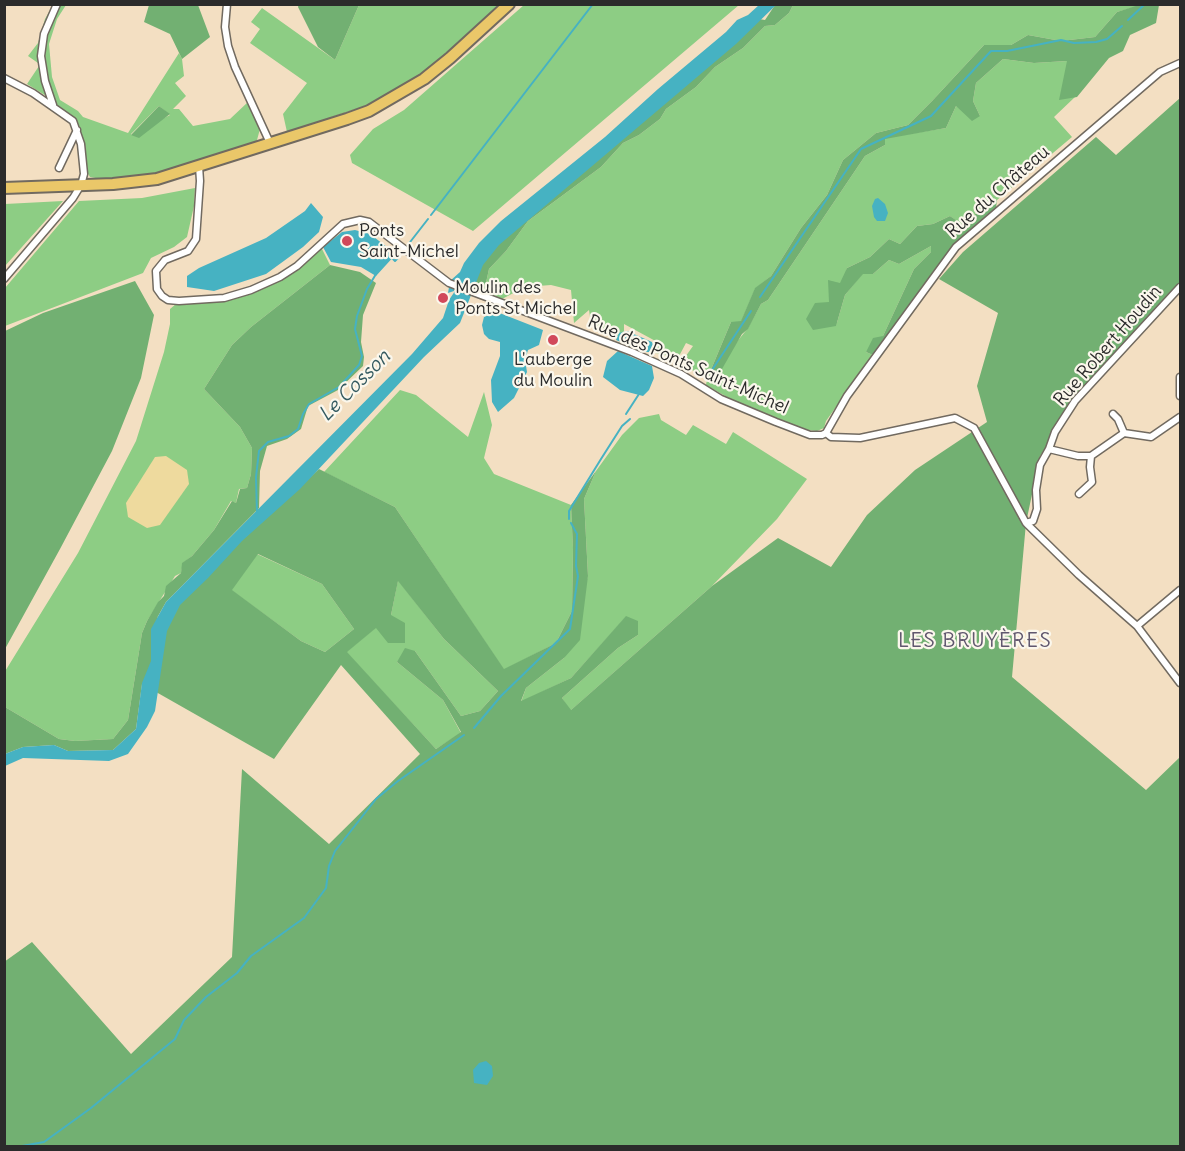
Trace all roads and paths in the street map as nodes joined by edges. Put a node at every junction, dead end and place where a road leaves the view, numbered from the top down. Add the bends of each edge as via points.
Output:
1 (57, 4) edge
2 (227, 4) edge
3 (509, 4) edge
4 (1180, 63) edge
5 (4, 78) edge
6 (52, 105) junction
7 (77, 130) junction
8 (270, 143) junction
9 (199, 166) junction
10 (59, 168) dead end
11 (81, 185) junction
12 (4, 188) edge
13 (4, 279) edge
14 (1180, 287) edge
15 (1180, 378) edge
16 (1180, 396) edge
17 (1113, 414) dead end
18 (1180, 417) edge
19 (826, 433) junction
20 (1124, 433) junction
21 (1049, 449) junction
22 (1092, 456) junction
23 (1079, 494) dead end
24 (1026, 523) junction
25 (1180, 590) edge
26 (1137, 627) junction
27 (1180, 683) edge

1 - 6 street via 44,34 41,56
2 - 8 street via 228,46
3 - 8 main road via 424,79 391,99 369,111
4 - 19 street, Rue du Château via 1160,72 956,247 847,396
5 - 6 street
6 - 7 street via 73,121
7 - 10 street
7 - 11 street via 84,174
8 - 9 main road
9 - 11 main road via 157,179
9 - 19 street, Rue des Ponts Saint-Michel via 196,239 188,251 165,260 156,272 157,289 168,300 224,298 251,290 297,266 343,224 360,220 377,226 449,283 632,352 681,374 721,399 776,422 810,435
11 - 12 main road
11 - 13 street
14 - 21 street, Rue Robert Houdin via 1075,401
15 - 16 street
17 - 20 street
18 - 20 street via 1151,437
19 - 24 street, Rue des Ponts Saint-Michel via 831,437 860,438 955,418 974,428
20 - 22 street
21 - 22 street
21 - 24 street, Rue Robert Houdin via 1040,465 1037,509 1033,521
22 - 23 street via 1092,482
24 - 26 street, Rue des Ponts Saint-Michel
25 - 26 street
26 - 27 street, Rue des Ponts Saint-Michel

